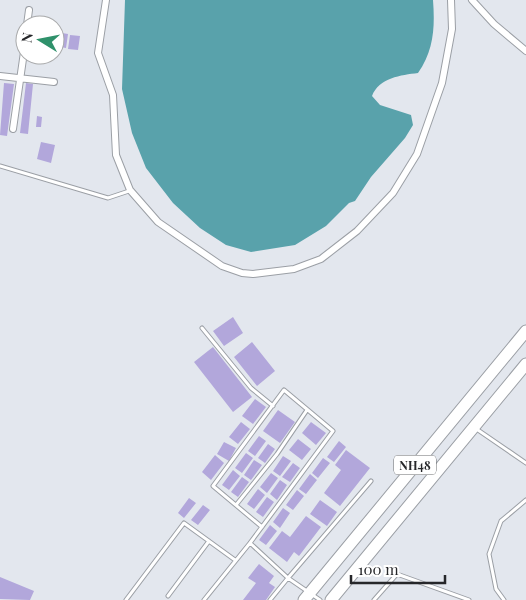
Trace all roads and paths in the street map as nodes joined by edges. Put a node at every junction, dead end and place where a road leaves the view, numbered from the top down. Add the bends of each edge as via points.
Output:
1 (106, 0) edge
2 (451, 0) edge
3 (472, 0) edge
4 (29, 10) dead end
5 (29, 15) edge
6 (526, 51) edge
7 (22, 65) edge
8 (0, 76) edge
9 (20, 78) junction
10 (54, 82) dead end
11 (13, 129) dead end
12 (0, 166) edge
13 (130, 190) junction
14 (202, 328) dead end
15 (526, 331) edge
16 (526, 364) edge
17 (272, 406) junction
18 (307, 410) junction
19 (473, 427) junction
20 (526, 463) edge
21 (371, 481) dead end
22 (526, 500) edge
23 (236, 505) junction
24 (524, 505) edge
25 (262, 527) junction
26 (210, 541) junction
27 (250, 543) junction
28 (235, 560) junction
29 (288, 578) junction
30 (168, 596) dead end
31 (307, 596) edge
32 (126, 600) edge
33 (204, 600) edge
34 (270, 600) edge
35 (320, 600) edge
36 (331, 600) edge
37 (374, 600) edge
38 (469, 600) edge
39 (504, 600) edge

1 - 13 street via 98,53 113,95 116,155
2 - 13 street via 452,30 446,66 417,154 393,193 357,231 321,260 294,269 253,274 222,266 158,222
3 - 6 street
4 - 5 street
7 - 9 street
8 - 9 street
9 - 10 street
9 - 11 street
12 - 13 lane via 108,198
14 - 17 lane via 251,388
15 - 31 highway, NH48
16 - 19 highway, NH48
17 - 18 lane via 284,390
17 - 23 lane via 214,486
18 - 23 lane
18 - 25 lane via 333,431
19 - 20 lane
19 - 36 highway, NH48
21 - 29 lane
22 - 24 lane
23 - 25 lane
24 - 39 lane via 501,521 489,554 496,588
25 - 27 lane
26 - 28 lane
26 - 30 lane
26 - 32 lane via 184,523
27 - 28 lane
27 - 29 lane
28 - 33 lane
29 - 31 lane
29 - 34 lane
31 - 35 lane
37 - 38 lane via 397,574

